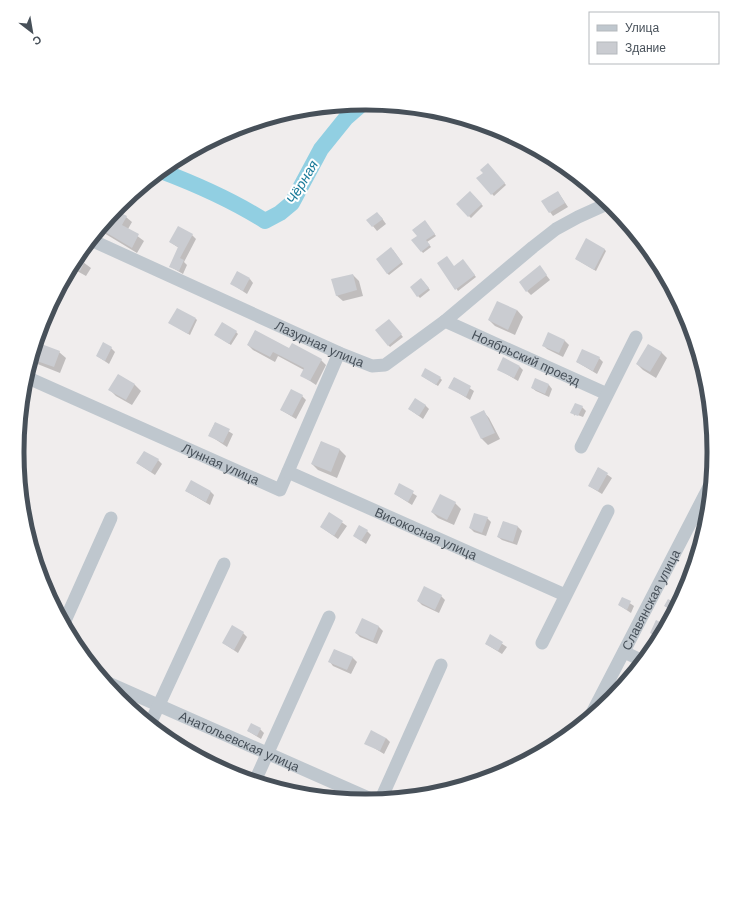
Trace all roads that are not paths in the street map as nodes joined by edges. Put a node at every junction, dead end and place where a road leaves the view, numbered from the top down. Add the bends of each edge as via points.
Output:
1 (602, 206) edge
2 (96, 242) edge
3 (445, 321) junction
4 (636, 337) dead end
5 (339, 353) junction
6 (32, 380) edge
7 (607, 394) junction
8 (581, 447) dead end
9 (288, 472) junction
10 (704, 497) edge
11 (608, 511) dead end
12 (111, 518) dead end
13 (224, 564) dead end
14 (565, 595) junction
15 (67, 617) edge
16 (329, 617) dead end
17 (542, 643) dead end
18 (624, 652) junction
19 (637, 658) edge
20 (441, 665) dead end
21 (119, 688) edge
22 (598, 702) edge
23 (159, 705) junction
24 (152, 719) edge
25 (268, 753) junction
26 (258, 776) edge
27 (384, 793) edge
28 (359, 794) edge

1 - 3 street, Лазурная улица via 556,229
2 - 5 street, Лазурная улица
3 - 5 street, Лазурная улица via 385,366 372,366
3 - 7 street, Ноябрьский проезд
4 - 7 street
5 - 9 street, Лунная улица
6 - 9 street, Лунная улица via 280,490
7 - 8 street
9 - 14 street, Високосная улица
10 - 18 street, Славянская улица
11 - 14 street
12 - 15 street
13 - 23 street
14 - 17 street
16 - 25 street
18 - 19 street
18 - 22 street, Славянская улица
20 - 27 street
21 - 23 street, Анатольевская улица
23 - 24 street
23 - 25 street, Анатольевская улица
25 - 26 street
25 - 28 street, Анатольевская улица

